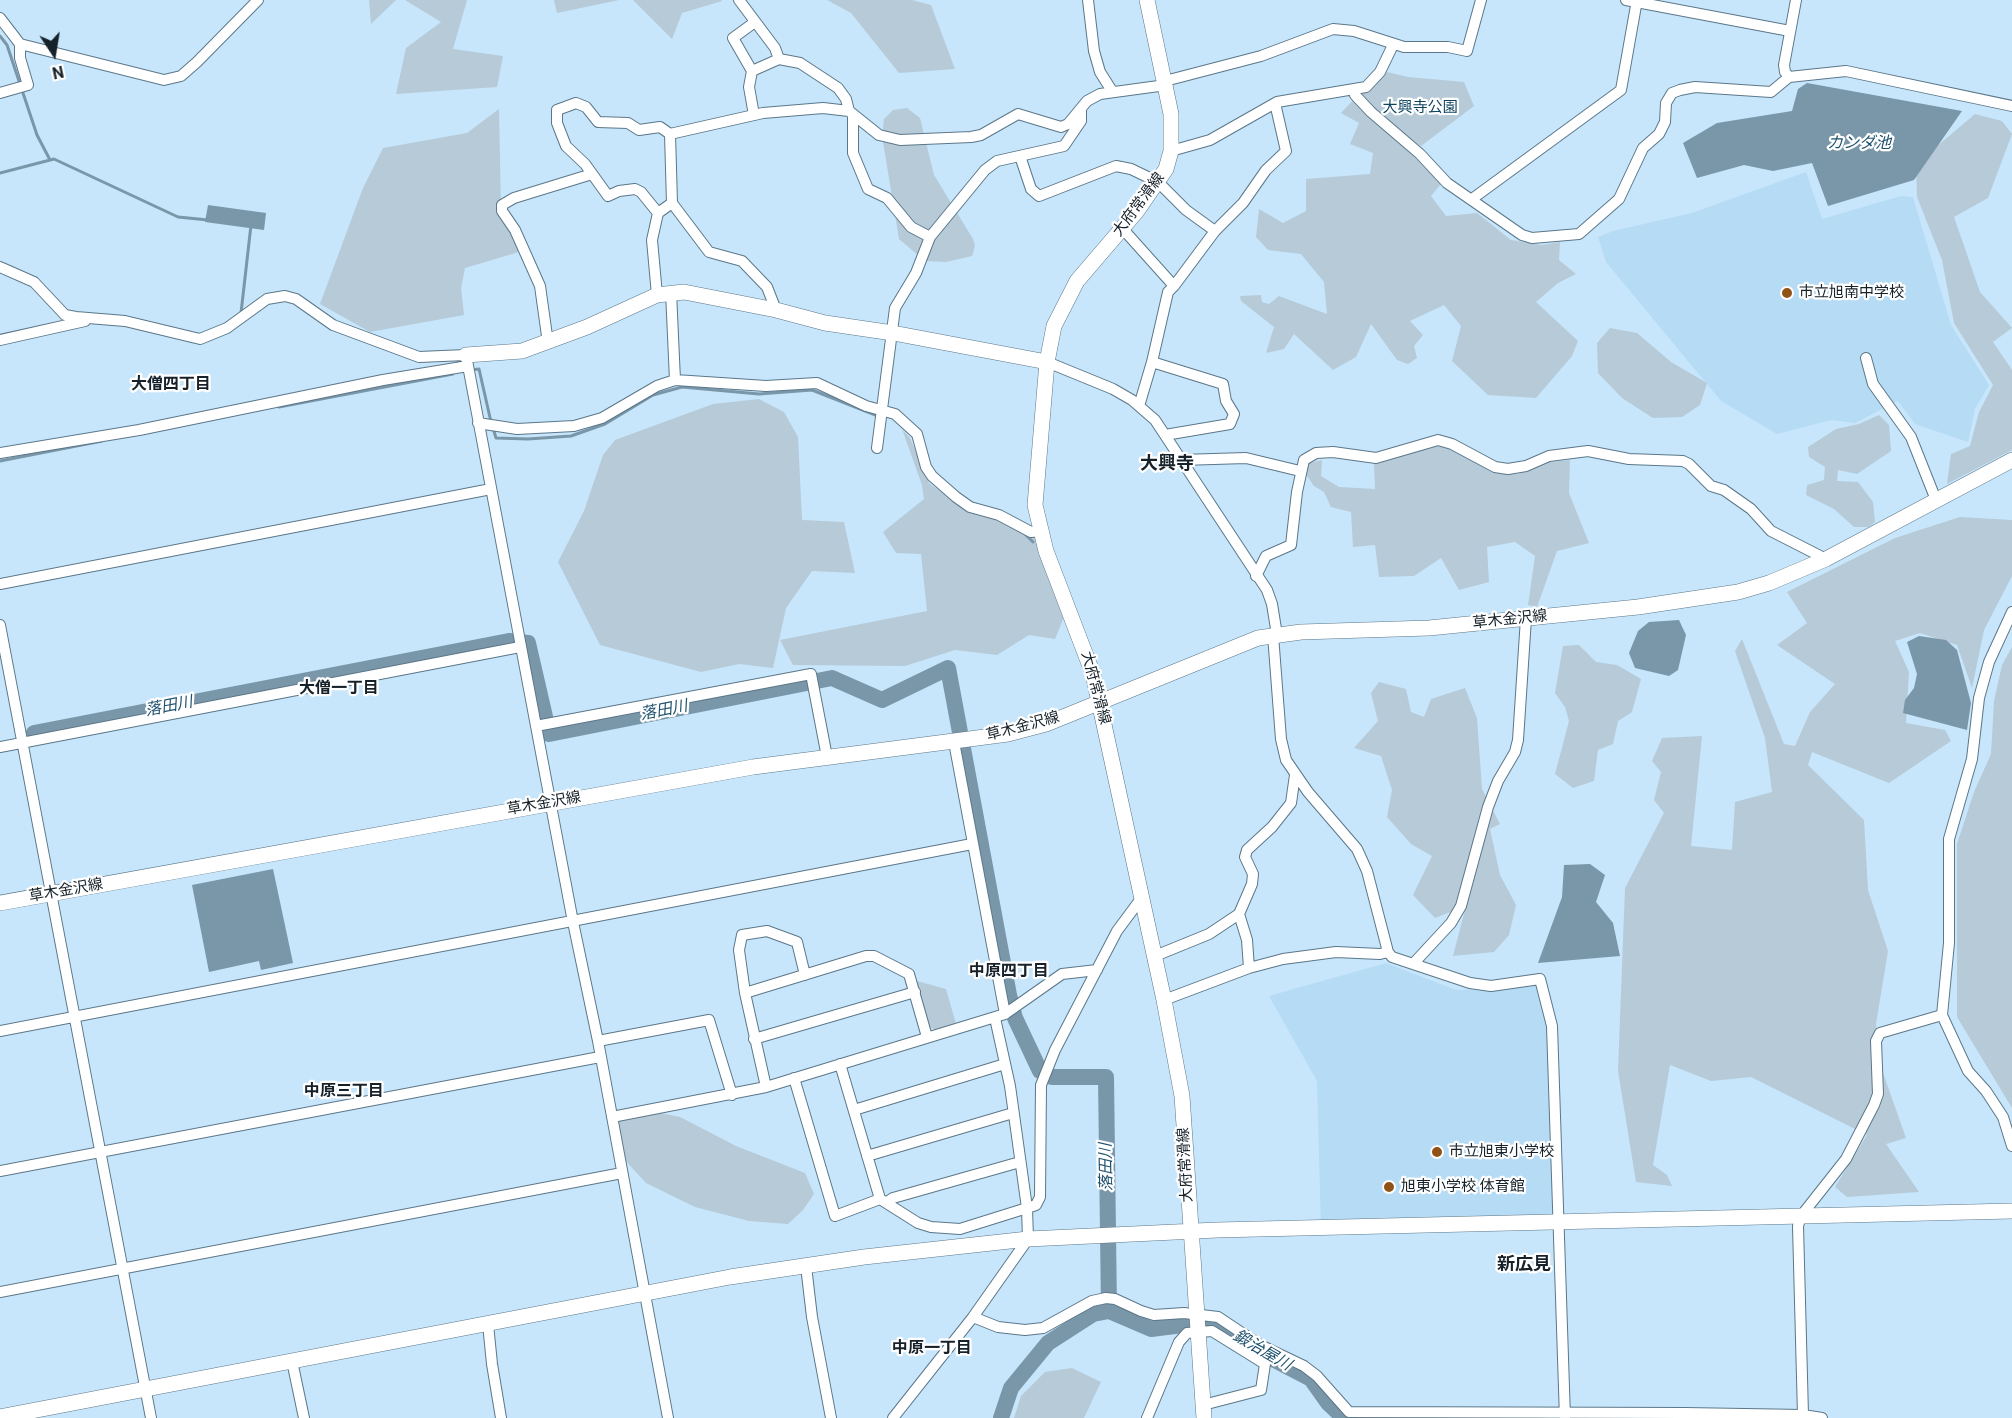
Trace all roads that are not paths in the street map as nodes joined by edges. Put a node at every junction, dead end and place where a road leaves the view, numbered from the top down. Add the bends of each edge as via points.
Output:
1 (258, 0) edge
2 (739, 0) edge
3 (1088, 0) edge
4 (1147, 0) edge
5 (1481, 0) edge
6 (1796, 0) edge
7 (1633, 1) edge
8 (0, 18) edge
9 (755, 22) junction
10 (1790, 31) junction
11 (20, 44) junction
12 (1393, 45) junction
13 (779, 59) junction
14 (752, 71) junction
15 (1789, 77) junction
16 (1165, 83) junction
17 (1355, 90) junction
18 (1112, 91) junction
19 (0, 93) edge
20 (1275, 103) junction
21 (2012, 105) edge
22 (1081, 109) junction
23 (851, 113) junction
24 (754, 115) junction
25 (670, 134) junction
26 (1172, 151) junction
27 (1020, 156) junction
28 (592, 174) junction
29 (1158, 182) junction
30 (1472, 199) junction
31 (672, 203) junction
32 (658, 213) junction
33 (1122, 228) junction
34 (1215, 231) junction
35 (930, 237) junction
36 (0, 267) edge
37 (1174, 286) junction
38 (664, 293) junction
39 (776, 310) junction
40 (97, 319) junction
41 (893, 333) junction
42 (0, 340) edge
43 (548, 343) junction
44 (1866, 358) dead end
45 (467, 361) junction
46 (1047, 362) junction
47 (1152, 362) junction
48 (675, 380) junction
49 (1139, 406) junction
50 (883, 412) junction
51 (478, 423) junction
52 (1166, 435) junction
53 (877, 448) dead end
54 (0, 453) edge
55 (1181, 460) junction
56 (2012, 460) edge
57 (1300, 471) junction
58 (491, 489) junction
59 (1936, 500) junction
60 (1041, 531) junction
61 (1826, 559) junction
62 (1256, 576) junction
63 (0, 584) edge
64 (2012, 612) edge
65 (1526, 618) junction
66 (0, 625) edge
67 (1275, 635) junction
68 (520, 647) junction
69 (1100, 701) junction
70 (536, 726) junction
71 (954, 742) junction
72 (22, 743) junction
73 (0, 747) edge
74 (827, 757) junction
75 (1295, 775) junction
76 (550, 803) junction
77 (972, 844) junction
78 (52, 893) junction
79 (1143, 896) junction
80 (0, 903) edge
81 (1239, 914) junction
82 (573, 922) junction
83 (1388, 952) junction
84 (1155, 956) junction
85 (1413, 964) junction
86 (1249, 968) junction
87 (1097, 970) junction
88 (805, 975) junction
89 (915, 992) junction
90 (745, 993) junction
91 (1164, 1000) junction
92 (1942, 1014) junction
93 (75, 1016) junction
94 (1000, 1016) junction
95 (0, 1030) edge
96 (927, 1037) junction
97 (754, 1039) junction
98 (598, 1041) junction
99 (600, 1057) junction
100 (840, 1064) junction
101 (1005, 1064) junction
102 (794, 1078) junction
103 (766, 1087) junction
104 (732, 1095) junction
105 (854, 1110) junction
106 (1013, 1113) junction
107 (612, 1118) junction
108 (2012, 1146) edge
109 (101, 1151) junction
110 (867, 1156) junction
111 (1020, 1162) junction
112 (0, 1171) edge
113 (622, 1173) junction
114 (884, 1201) junction
115 (1026, 1208) junction
116 (2012, 1211) edge
117 (1801, 1216) junction
118 (1559, 1223) junction
119 (1190, 1232) junction
120 (1028, 1239) junction
121 (806, 1266) junction
122 (123, 1269) junction
123 (0, 1292) edge
124 (643, 1294) junction
125 (973, 1317) junction
126 (488, 1324) junction
127 (1197, 1324) junction
128 (292, 1361) junction
129 (146, 1390) junction
130 (1204, 1412) edge
131 (1565, 1415) edge
132 (1803, 1415) junction
133 (0, 1417) edge
134 (151, 1418) edge
135 (304, 1418) edge
136 (501, 1418) edge
137 (668, 1418) edge
138 (831, 1418) edge
139 (893, 1418) edge
140 (1147, 1418) edge
141 (1822, 1418) edge

1 - 11 street via 181,76 164,80
2 - 9 street
3 - 18 street via 1094,51 1100,72
4 - 16 main road, 大府常滑線
5 - 12 street via 1467,51
6 - 10 street
7 - 10 street
7 - 30 street via 1622,90
8 - 11 street
9 - 13 street
9 - 14 street via 733,38
10 - 15 street via 1784,65
11 - 19 street via 28,85
12 - 16 street via 1354,31 1333,29 1261,56
12 - 17 street via 1374,80
13 - 14 street
13 - 23 street via 793,60 838,88
14 - 24 street via 749,87
15 - 21 street via 1845,72
15 - 30 street via 1770,92 1695,87 1672,93 1666,103 1665,122 1659,134 1643,148 1627,188 1579,234 1532,238 1522,235
16 - 18 street
16 - 26 main road, 大府常滑線
17 - 20 street
17 - 30 street via 1355,96 1438,175
18 - 22 street via 1092,97
20 - 26 street via 1210,140
20 - 34 street via 1286,151
22 - 23 street via 1061,127 1018,114 981,135 917,141 879,135
22 - 27 street via 1081,121 1064,146
23 - 24 street via 823,108
23 - 35 street via 853,153 868,189 887,198 911,227
24 - 25 street
25 - 28 street via 660,127 639,130 628,123 598,122 582,105 564,105 556,115 561,135
25 - 31 street
26 - 29 main road, 大府常滑線
27 - 29 street via 1031,189 1039,196 1116,166
27 - 35 street via 997,161 985,170
28 - 32 street via 608,196 635,189
28 - 43 street via 502,205 540,286
29 - 33 main road, 大府常滑線
29 - 34 street
31 - 32 street
31 - 39 street via 709,252 741,260 767,287
32 - 38 street via 652,240
33 - 37 street
33 - 46 main road, 大府常滑線 via 1077,281 1054,326
34 - 37 street
35 - 41 street via 916,273 895,308
36 - 40 street via 34,282 65,315
37 - 47 street via 1168,292
38 - 39 main road via 701,293
38 - 43 main road
38 - 48 street
39 - 41 main road via 825,323
40 - 42 street
40 - 45 street via 125,321 200,339 227,328 267,299 285,296 296,299 333,325 418,357
41 - 46 main road
41 - 50 street
43 - 45 main road
44 - 59 street via 1873,384 1911,437
45 - 51 street
45 - 54 street via 138,430
46 - 49 street via 1113,389
46 - 60 main road, 大府常滑線 via 1035,505
47 - 49 street
47 - 52 street via 1222,384 1234,414 1227,426
48 - 50 street via 766,386 818,383
48 - 51 street via 602,418 574,426 517,429
49 - 52 street
50 - 53 street
50 - 60 street via 895,414 917,434 926,467 956,497 970,507 999,515 1032,532
51 - 58 street
52 - 55 street
55 - 57 street via 1252,458
55 - 62 street
56 - 59 main road, 草木金沢線
57 - 61 street via 1304,460 1316,453 1376,458 1438,440 1508,469 1549,456 1588,452 1629,459 1675,459 1689,464 1711,486 1752,509 1781,537
57 - 62 street via 1291,545 1266,556
58 - 63 street
58 - 68 street
59 - 61 main road, 草木金沢線
60 - 69 main road, 大府常滑線
61 - 65 main road, 草木金沢線 via 1769,583 1729,593
62 - 67 street via 1272,604
64 - 92 street via 1989,662 1972,759 1948,839 1948,943
65 - 67 main road, 草木金沢線 via 1426,628
65 - 85 street via 1515,752 1488,807 1461,906 1451,923
66 - 72 street
67 - 69 main road, 草木金沢線 via 1208,656
67 - 75 street via 1281,739
68 - 70 street
68 - 72 street
69 - 71 main road, 草木金沢線 via 1027,729
69 - 79 main road, 大府常滑線
70 - 74 street via 811,674
70 - 76 street
71 - 74 main road, 草木金沢線
71 - 77 street
72 - 73 street
72 - 78 street
74 - 76 main road, 草木金沢線
75 - 81 street via 1291,803 1246,850 1252,884
75 - 83 street via 1357,849 1367,871
76 - 78 main road, 草木金沢線
76 - 82 street
77 - 82 street
77 - 94 street
78 - 80 main road, 草木金沢線
78 - 93 street
79 - 84 main road, 大府常滑線
79 - 87 street via 1126,917
81 - 84 street via 1209,934
81 - 86 street via 1247,940
82 - 93 street
82 - 98 street
83 - 85 street
83 - 86 street via 1325,953
84 - 91 main road, 大府常滑線
85 - 118 street via 1491,986 1540,979 1551,1026
86 - 91 street
87 - 94 street via 1062,974
87 - 115 street via 1041,1085 1040,1197 1036,1205
88 - 89 street via 873,956 909,974
88 - 90 street
88 - 90 street via 797,942 767,930 742,935 739,950
89 - 96 street
89 - 97 street
90 - 97 street
91 - 119 main road, 大府常滑線 via 1182,1096
92 - 108 street via 1968,1071 2003,1117
92 - 117 street via 1880,1033 1876,1041 1878,1094 1874,1105 1846,1159
93 - 95 street
93 - 109 street
94 - 96 street
94 - 101 street
96 - 100 street
97 - 103 street
98 - 99 street
98 - 104 street via 710,1020
99 - 107 street
99 - 109 street
100 - 102 street
100 - 105 street
101 - 105 street
101 - 106 street
102 - 103 street
102 - 114 street via 835,1216
103 - 104 street
104 - 107 street
105 - 110 street
106 - 110 street
106 - 111 street
107 - 113 street
109 - 112 street
109 - 122 street
110 - 114 street
111 - 114 street
111 - 115 street
113 - 122 street
113 - 124 street
114 - 115 street via 918,1223 947,1229 960,1229
115 - 120 street
116 - 117 main road
117 - 118 main road
117 - 132 street via 1798,1226
118 - 119 main road
118 - 131 street
119 - 120 main road
119 - 127 main road, 大府常滑線
120 - 121 main road
120 - 125 street
121 - 124 main road
121 - 138 street
122 - 123 street
122 - 129 street
124 - 126 main road
124 - 137 street
125 - 127 street via 998,1327 1034,1329 1050,1326 1092,1301 1106,1298 1154,1314 1184,1313
125 - 139 street
126 - 128 main road
126 - 136 street
127 - 130 main road, 大府常滑線
127 - 130 street via 1265,1364 1261,1390
127 - 131 street via 1218,1317 1260,1345 1304,1366 1349,1412
127 - 140 street via 1179,1342
128 - 129 main road
128 - 135 street
129 - 133 main road
129 - 134 street
131 - 132 street
132 - 141 street

